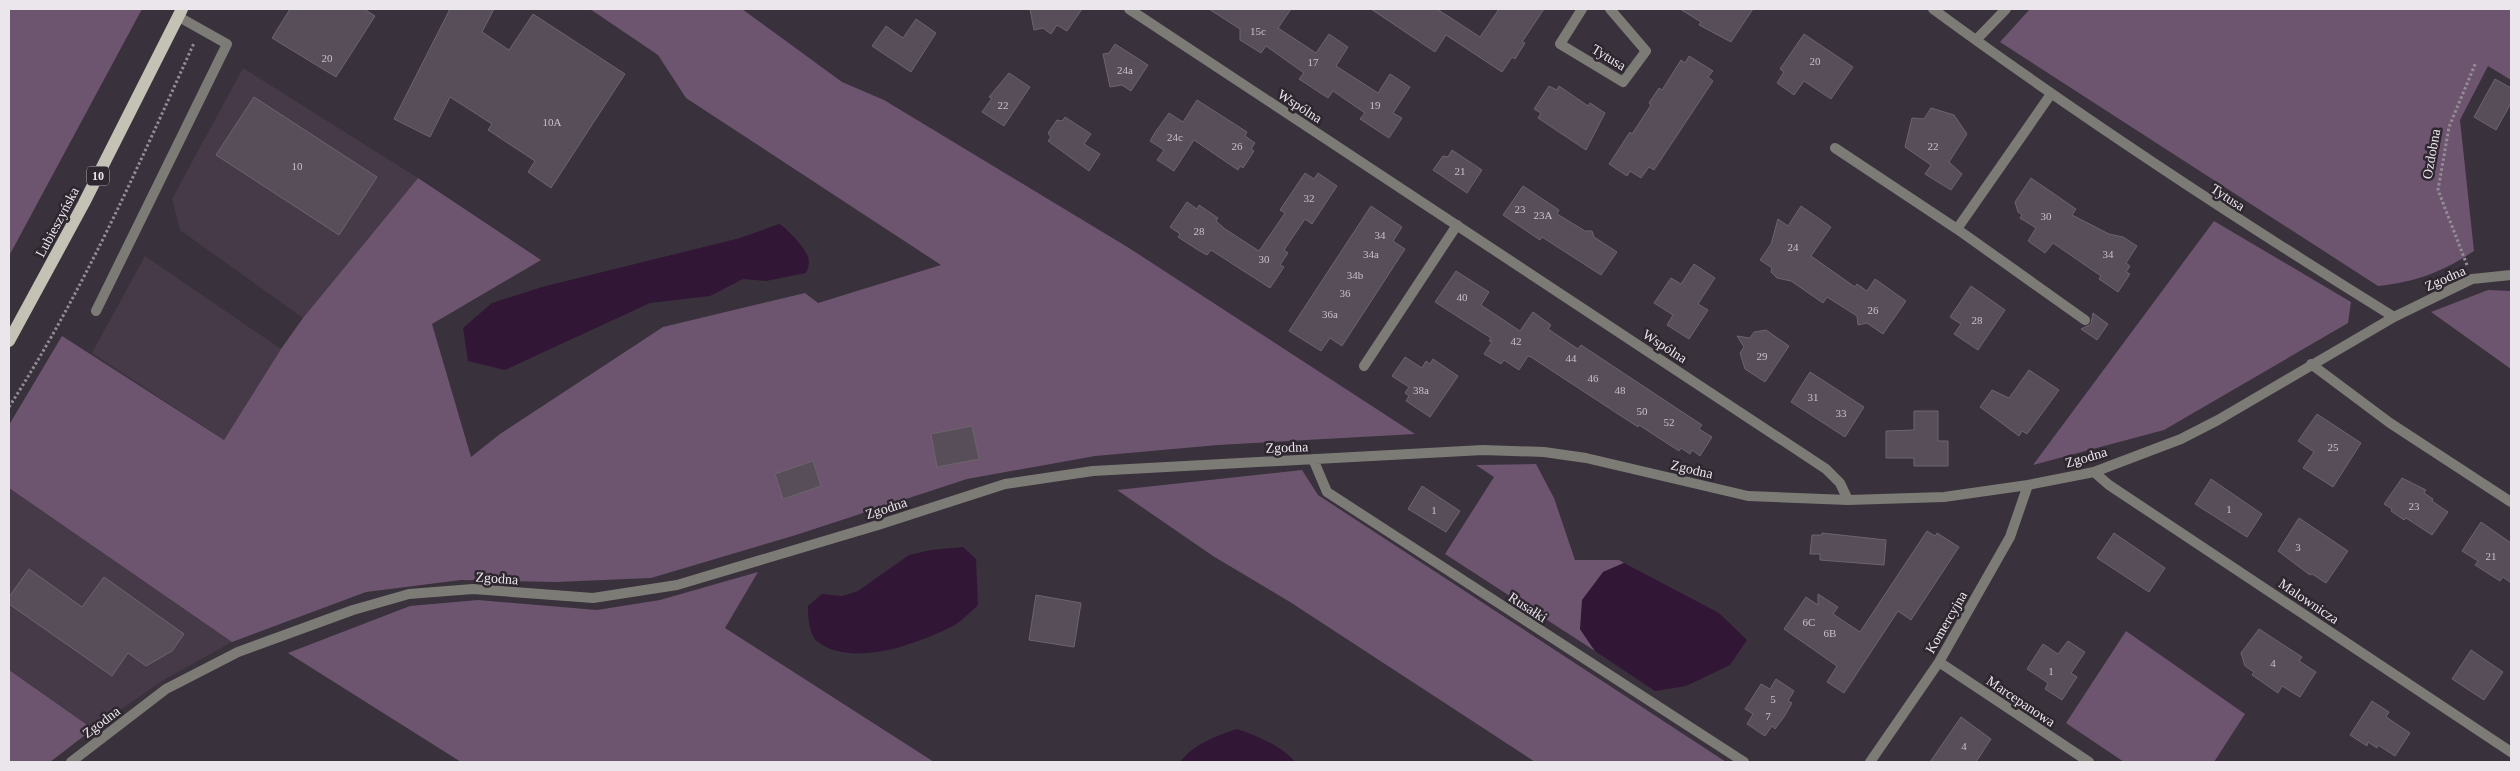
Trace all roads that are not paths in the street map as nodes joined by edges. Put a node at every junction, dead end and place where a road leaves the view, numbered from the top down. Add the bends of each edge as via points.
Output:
1 (1129, 9) edge
2 (1582, 9) edge
3 (1610, 9) edge
4 (1933, 9) edge
5 (2006, 9) edge
6 (180, 13) edge
7 (1976, 40) junction
8 (2051, 94) junction
9 (1835, 148) dead end
10 (1457, 225) junction
11 (1957, 229) junction
12 (2511, 275) edge
13 (96, 311) dead end
14 (2394, 317) junction
15 (2086, 320) dead end
16 (9, 341) edge
17 (2312, 364) junction
18 (1364, 366) dead end
19 (1313, 459) junction
20 (2094, 472) junction
21 (2028, 485) junction
22 (1848, 500) junction
23 (2511, 502) edge
24 (1939, 662) junction
25 (2511, 752) edge
26 (71, 762) edge
27 (1744, 762) edge
28 (1870, 762) edge
29 (2089, 762) edge

1 - 10 street, Wspólna
2 - 3 street, Tytusa via 1560,44 1623,82 1646,51
4 - 7 street, Tytusa
5 - 7 street
6 - 13 street via 227,44
6 - 16 main road, Lubieszyńska / 10 via 84,203
7 - 8 street, Tytusa
8 - 11 street
8 - 14 street, Tytusa via 2228,213
9 - 11 street
10 - 18 street
10 - 22 street, Wspólna via 1826,469 1840,483
11 - 15 street
12 - 14 street, Zgodna via 2472,279
14 - 17 street, Zgodna
17 - 20 street, Zgodna via 2181,439
17 - 23 street via 2390,423
19 - 22 street, Zgodna via 1483,450 1544,452 1586,458 1748,496
19 - 26 street, Zgodna via 1093,471 1005,484 677,584 593,598 474,589 409,594 353,610 238,652 166,689
19 - 27 street, Rusałki via 1327,492
20 - 21 street, Zgodna
20 - 25 street, Malownicza
21 - 22 street, Zgodna via 1944,497
21 - 24 street, Komercyjna via 2010,537
24 - 28 street, Komercyjna
24 - 29 street, Marcepanowa

